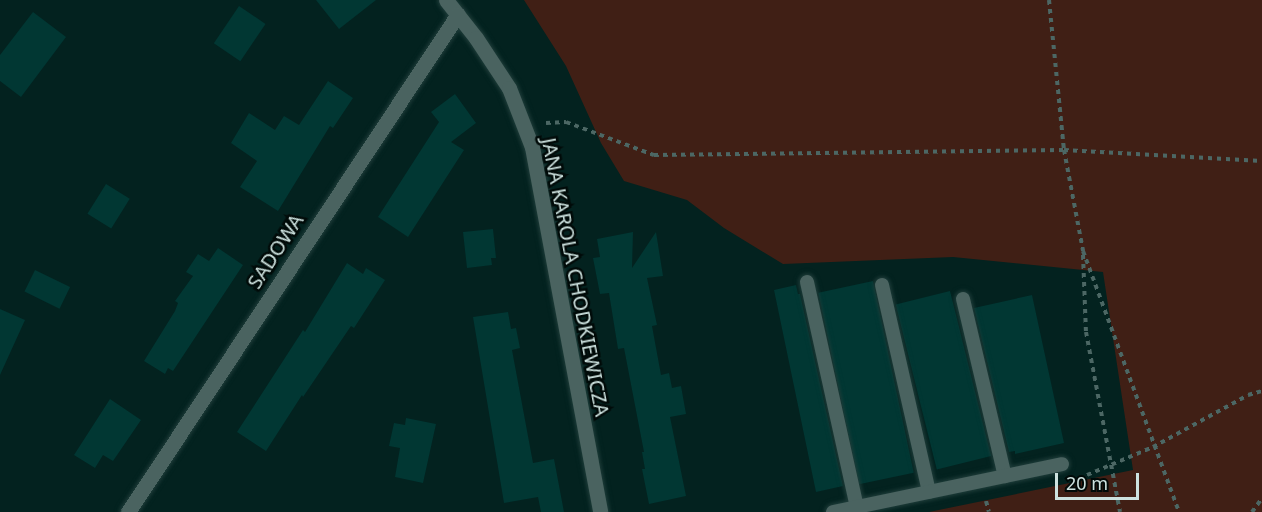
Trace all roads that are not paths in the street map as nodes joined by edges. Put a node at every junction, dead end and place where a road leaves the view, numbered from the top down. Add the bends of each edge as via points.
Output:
1 (446, 0) edge
2 (458, 14) junction
3 (807, 282) dead end
4 (882, 285) dead end
5 (963, 299) dead end
6 (1062, 464) dead end
7 (1005, 476) junction
8 (929, 492) junction
9 (857, 507) junction
10 (128, 512) edge
11 (600, 512) edge
12 (833, 512) edge

1 - 2 street, JANA KAROLA CHODKIEWICZA
2 - 10 street, SADOWA
2 - 11 street, JANA KAROLA CHODKIEWICZA via 509,88 525,124 539,178
3 - 9 lane
4 - 8 lane
5 - 7 lane
6 - 7 lane
7 - 8 lane
8 - 9 lane
9 - 12 lane

